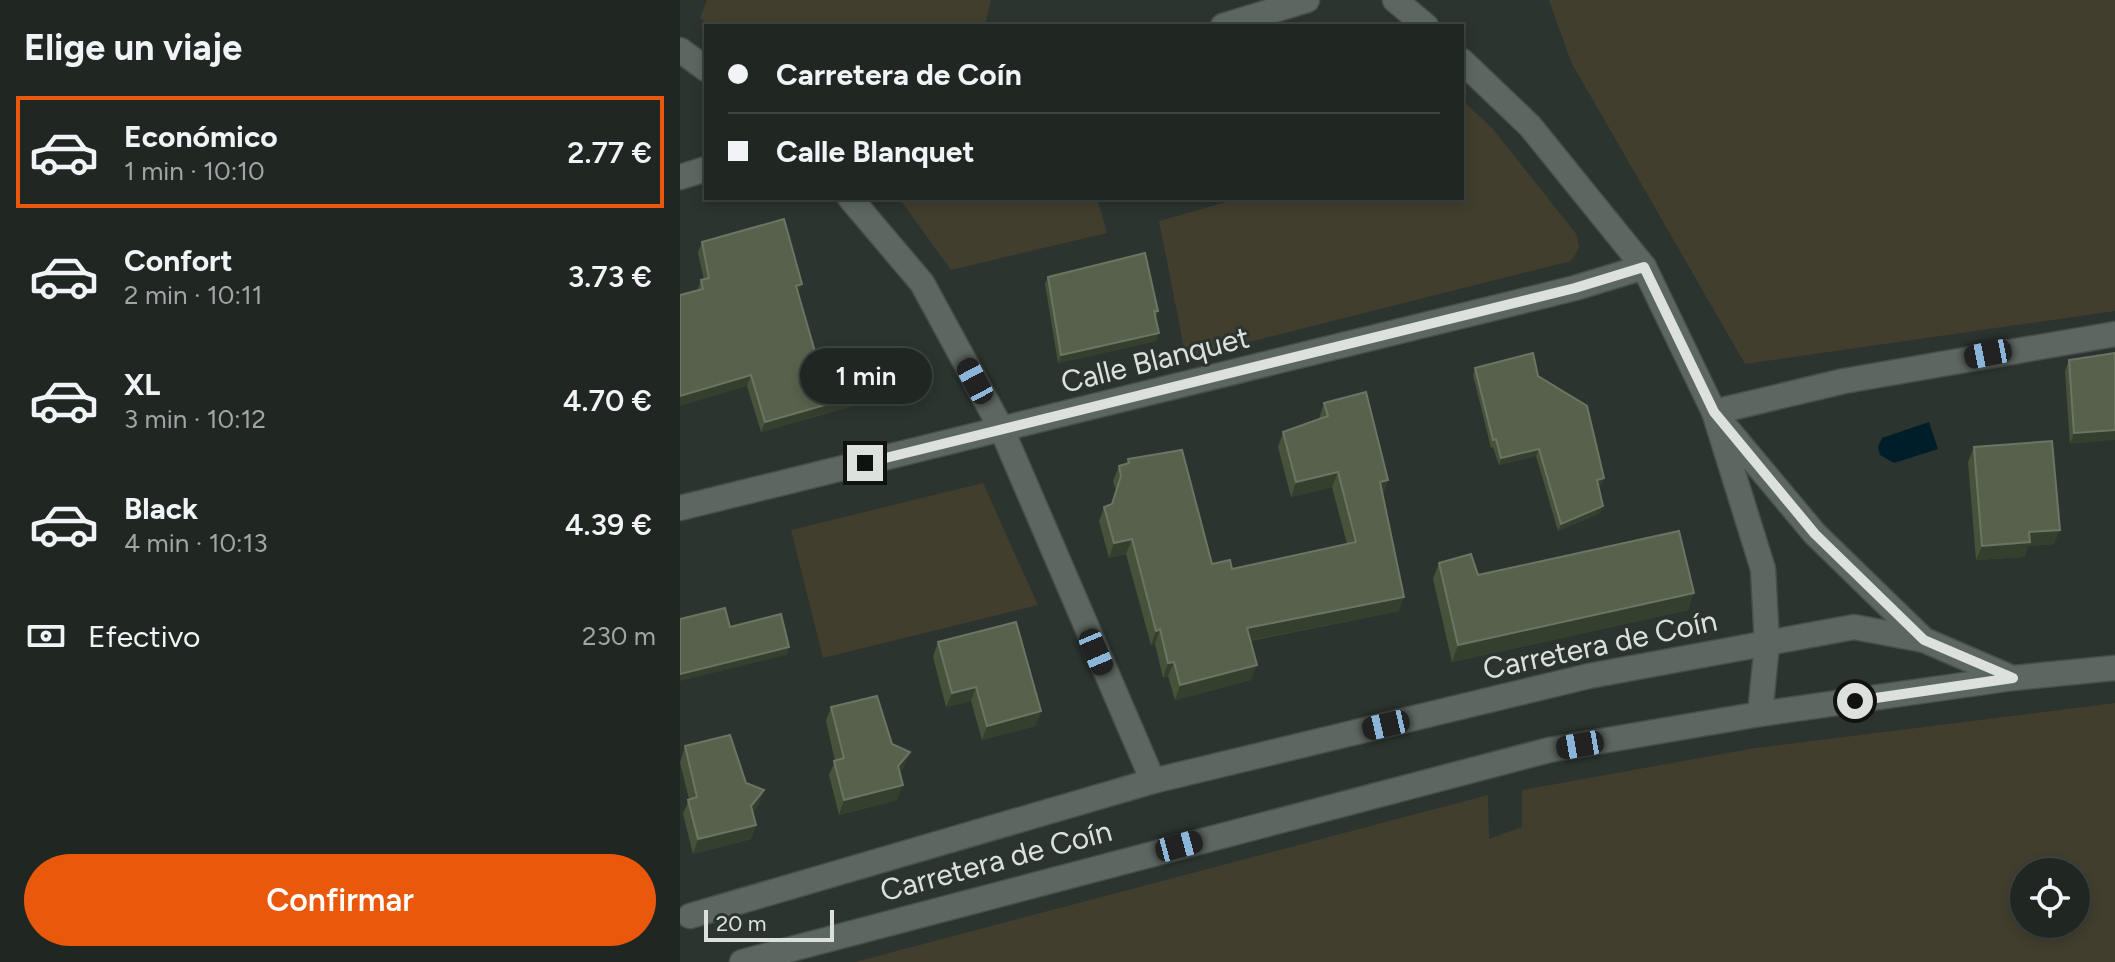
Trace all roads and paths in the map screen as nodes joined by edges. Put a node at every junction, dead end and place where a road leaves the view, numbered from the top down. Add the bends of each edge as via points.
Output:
1 (1307, 0) edge
2 (1395, 0) edge
3 (1229, 24) edge
4 (1424, 24) edge
5 (680, 50) edge
6 (1464, 63) edge
7 (704, 68) edge
8 (704, 170) edge
9 (680, 177) edge
10 (852, 200) edge
11 (1644, 267) junction
12 (2115, 334) edge
13 (1714, 412) junction
14 (1002, 430) junction
15 (680, 508) edge
16 (1924, 640) junction
17 (1767, 644) junction
18 (2115, 668) edge
19 (2013, 678) junction
20 (1760, 714) junction
21 (1153, 781) junction
22 (690, 916) dead end
23 (742, 962) edge

1 - 3 street
2 - 4 street
5 - 7 street
6 - 11 street via 1530,126
8 - 9 street
10 - 14 street via 922,283
11 - 13 street
11 - 14 street, Calle Blanquet
12 - 13 street via 1844,381
13 - 16 street via 1815,534
13 - 17 street via 1763,569
14 - 15 street, Calle Blanquet
14 - 21 street
16 - 17 street, Carretera de Coín via 1854,627
16 - 19 street
17 - 20 street
17 - 21 street, Carretera de Coín via 1589,676
18 - 19 street, Carretera de Coín
19 - 20 street, Carretera de Coín
20 - 23 street, Carretera de Coín via 1549,750
21 - 22 street, Carretera de Coín

